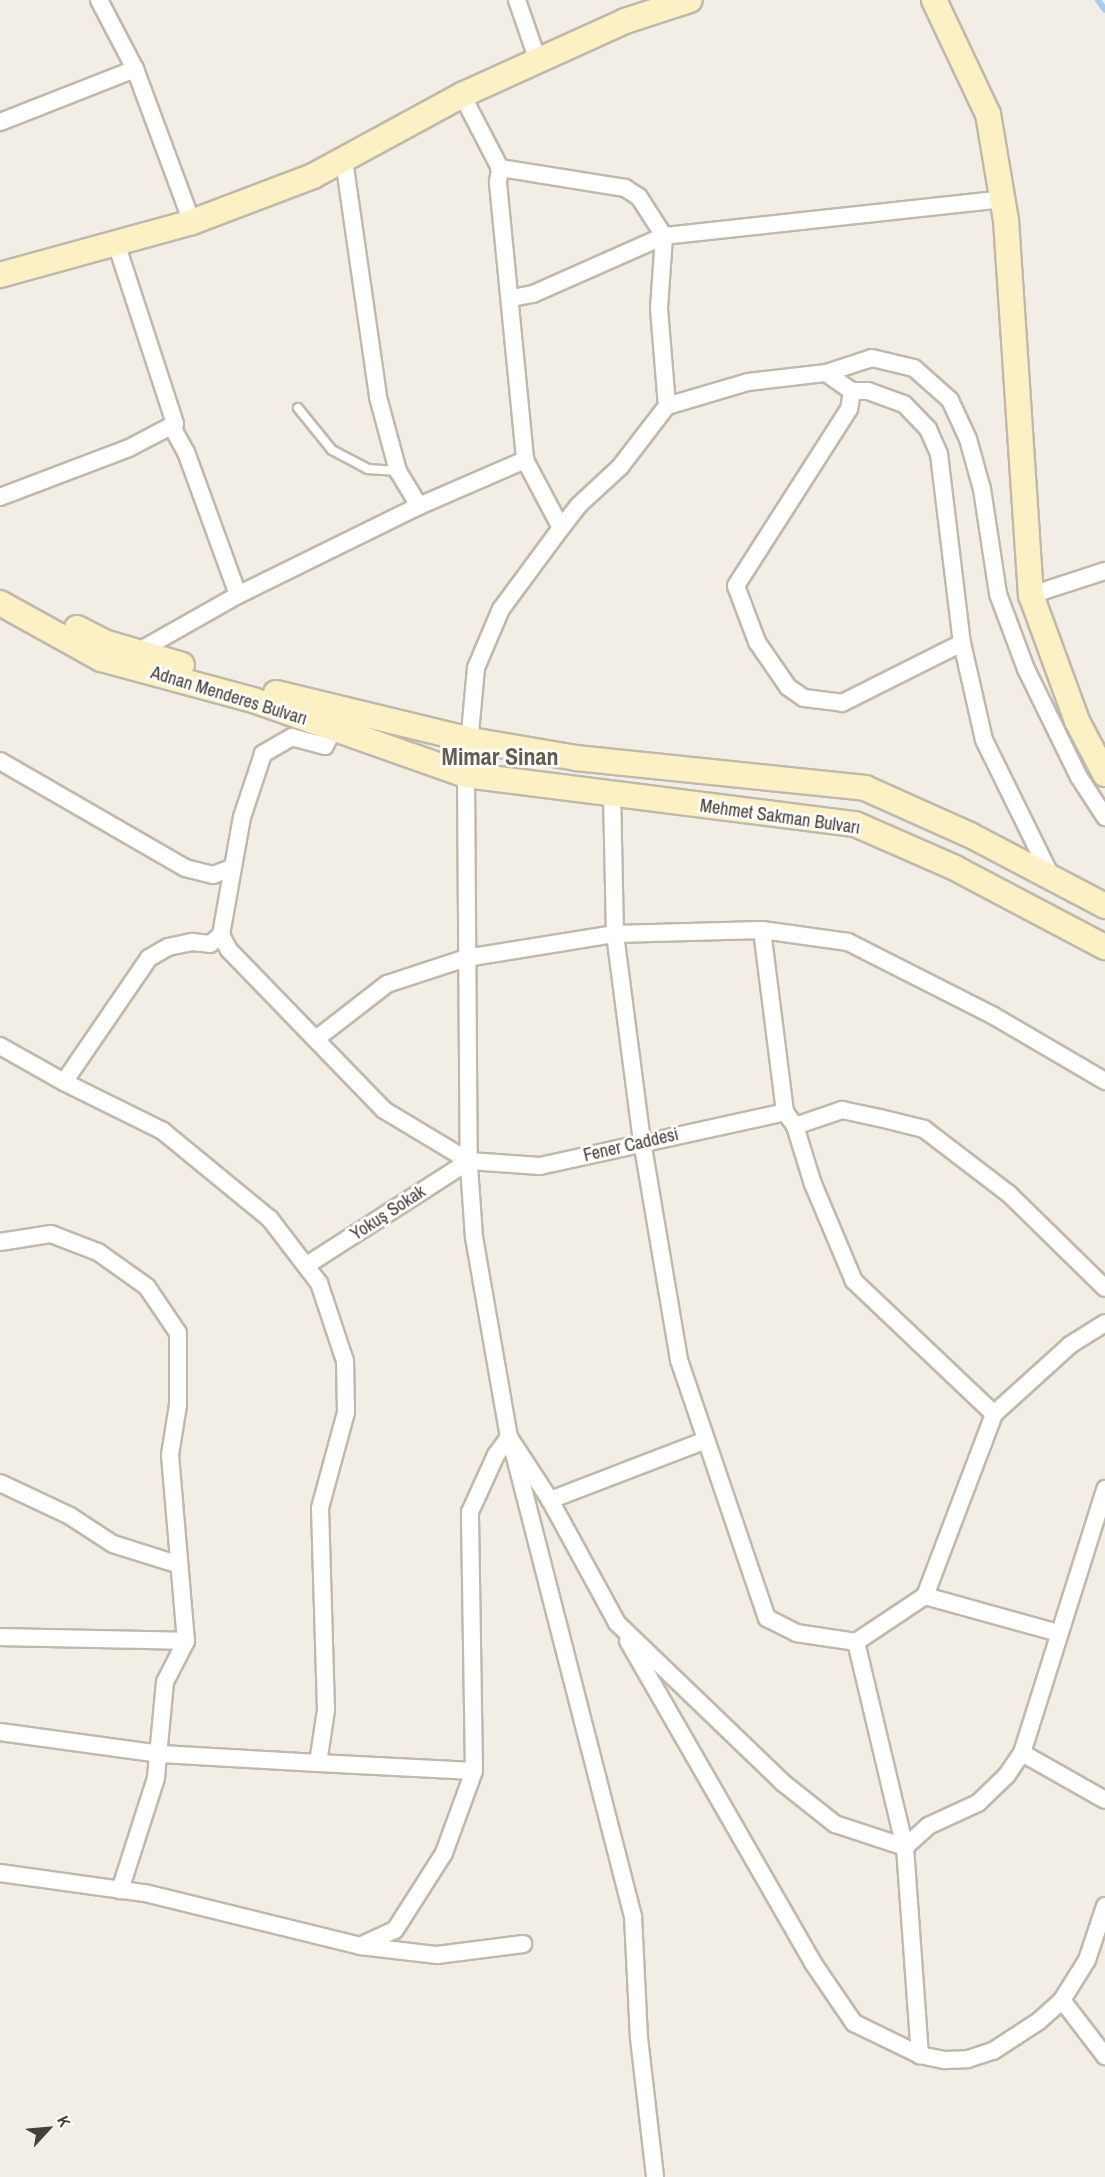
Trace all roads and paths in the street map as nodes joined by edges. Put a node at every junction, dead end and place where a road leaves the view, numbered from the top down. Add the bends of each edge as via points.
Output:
1 (99, 0) edge
2 (517, 0) edge
3 (690, 0) edge
4 (934, 0) edge
5 (538, 61) junction
6 (135, 69) junction
7 (462, 95) junction
8 (0, 122) edge
9 (344, 160) junction
10 (500, 168) junction
11 (1002, 199) junction
12 (192, 222) junction
13 (664, 236) junction
14 (116, 243) junction
15 (0, 275) edge
16 (512, 298) junction
17 (826, 373) junction
18 (852, 391) junction
19 (667, 406) junction
20 (298, 408) dead end
21 (175, 424) junction
22 (525, 460) junction
23 (398, 471) junction
24 (0, 497) edge
25 (419, 506) junction
26 (561, 528) junction
27 (1105, 571) edge
28 (0, 588) edge
29 (238, 595) junction
30 (1031, 595) junction
31 (0, 603) edge
32 (962, 643) junction
33 (140, 651) junction
34 (334, 728) junction
35 (471, 740) junction
36 (0, 760) edge
37 (1105, 774) edge
38 (466, 775) junction
39 (612, 792) junction
40 (1105, 818) edge
41 (231, 868) junction
42 (1052, 878) junction
43 (1105, 906) edge
44 (762, 930) junction
45 (615, 934) junction
46 (221, 935) junction
47 (1105, 947) edge
48 (466, 958) junction
49 (316, 1039) junction
50 (0, 1046) edge
51 (1105, 1081) edge
52 (64, 1082) junction
53 (785, 1112) junction
54 (795, 1126) junction
55 (642, 1141) junction
56 (469, 1161) junction
57 (0, 1242) edge
58 (306, 1265) junction
59 (1105, 1288) edge
60 (1105, 1323) edge
61 (994, 1414) junction
62 (509, 1437) junction
63 (706, 1440) junction
64 (0, 1483) edge
65 (1105, 1489) edge
66 (550, 1500) junction
67 (177, 1564) junction
68 (925, 1596) junction
69 (617, 1623) junction
70 (1058, 1633) junction
71 (0, 1637) edge
72 (186, 1641) junction
73 (856, 1642) junction
74 (0, 1732) edge
75 (1022, 1753) junction
76 (161, 1754) junction
77 (318, 1763) junction
78 (474, 1771) junction
79 (1105, 1800) edge
80 (905, 1847) junction
81 (0, 1874) edge
82 (120, 1890) junction
83 (1105, 1906) edge
84 (523, 1944) dead end
85 (360, 1946) junction
86 (1062, 2000) junction
87 (920, 2055) junction
88 (1105, 2056) edge
89 (655, 2177) edge

1 - 6 street
2 - 5 street
3 - 5 main road via 625,21
4 - 11 main road via 988,114
5 - 7 main road
6 - 8 street
6 - 12 street
7 - 9 main road
7 - 10 street
9 - 12 main road via 313,176
9 - 23 street via 378,397
10 - 13 street via 625,188 639,196
10 - 16 street via 498,183
11 - 13 street
11 - 30 main road
12 - 14 main road
13 - 16 street via 533,294
13 - 19 street via 659,308
14 - 15 main road
14 - 21 street
16 - 22 street via 515,376
17 - 18 street
17 - 19 street via 748,382
17 - 40 street via 872,358 914,368 950,400 968,439 982,489 998,594 1026,669 1079,777
18 - 32 street via 868,391 904,404 928,429 939,454
18 - 32 street via 849,409 736,586 758,642 788,687 804,698 842,704
19 - 26 street via 620,467
20 - 23 lane via 332,450 368,469
21 - 24 street via 129,448
21 - 29 street via 172,427 186,452
22 - 25 street
22 - 26 street
23 - 25 street
25 - 29 street
26 - 35 street via 501,609 476,668
27 - 30 street
28 - 33 main road, Adnan Menderes Bulvarı via 106,643
29 - 33 street
30 - 37 main road via 1077,721
31 - 34 main road, Adnan Menderes Bulvarı via 101,659 253,700
32 - 42 street via 984,740
33 - 35 main road, Adnan Menderes Bulvarı via 255,688
34 - 38 main road, Adnan Menderes Bulvarı
34 - 41 street via 326,746 292,737 263,754 242,817
35 - 38 street
35 - 42 main road, Mehmet Sakman Bulvarı via 576,758 865,788 970,835
36 - 41 street via 185,868 213,875
38 - 39 main road, Mehmet Sakman Bulvarı
38 - 48 street
39 - 45 street
39 - 47 main road, Mehmet Sakman Bulvarı via 855,824 955,868
41 - 46 street
42 - 43 main road, Mehmet Sakman Bulvarı
44 - 45 street
44 - 51 street via 848,942 992,1015
44 - 53 street
45 - 48 street
45 - 55 street
46 - 49 street via 229,950
46 - 52 street via 210,944 168,947 150,958
48 - 49 street via 387,984
48 - 56 street
49 - 56 street via 384,1110
50 - 52 street
52 - 58 street via 163,1131 270,1219
53 - 54 street
53 - 55 street, Fener Caddesi
54 - 59 street via 842,1110 924,1130 1009,1194
54 - 61 street via 813,1184 854,1281
55 - 56 street, Fener Caddesi via 540,1166
55 - 63 street via 679,1360
56 - 58 street, Yokuş Sokak
56 - 62 street via 474,1237
57 - 67 street via 51,1234 98,1252 147,1287 178,1333 178,1405 170,1455
58 - 77 street via 319,1283 345,1361 346,1412 320,1508 326,1710
60 - 61 street via 1070,1345
61 - 68 street
62 - 66 street
62 - 78 street via 496,1455 470,1512
62 - 89 street via 633,1916 639,2038
63 - 66 street
63 - 73 street via 767,1618 795,1633
64 - 67 street via 70,1516 114,1544
65 - 70 street
66 - 69 street
67 - 72 street
68 - 70 street
68 - 73 street
69 - 80 street via 782,1782 835,1824
69 - 87 street via 813,1963 854,2023
70 - 75 street
71 - 72 street
72 - 76 street via 165,1682
73 - 80 street
74 - 76 street
75 - 79 street
75 - 80 street via 1007,1775 978,1803 928,1826
76 - 77 street
76 - 82 street
77 - 78 street
78 - 85 street via 444,1853 395,1930
80 - 87 street
81 - 82 street
82 - 85 street
83 - 86 street via 1087,1960
84 - 85 street via 437,1955
86 - 87 street via 1039,2021 993,2051 968,2059
86 - 88 street

